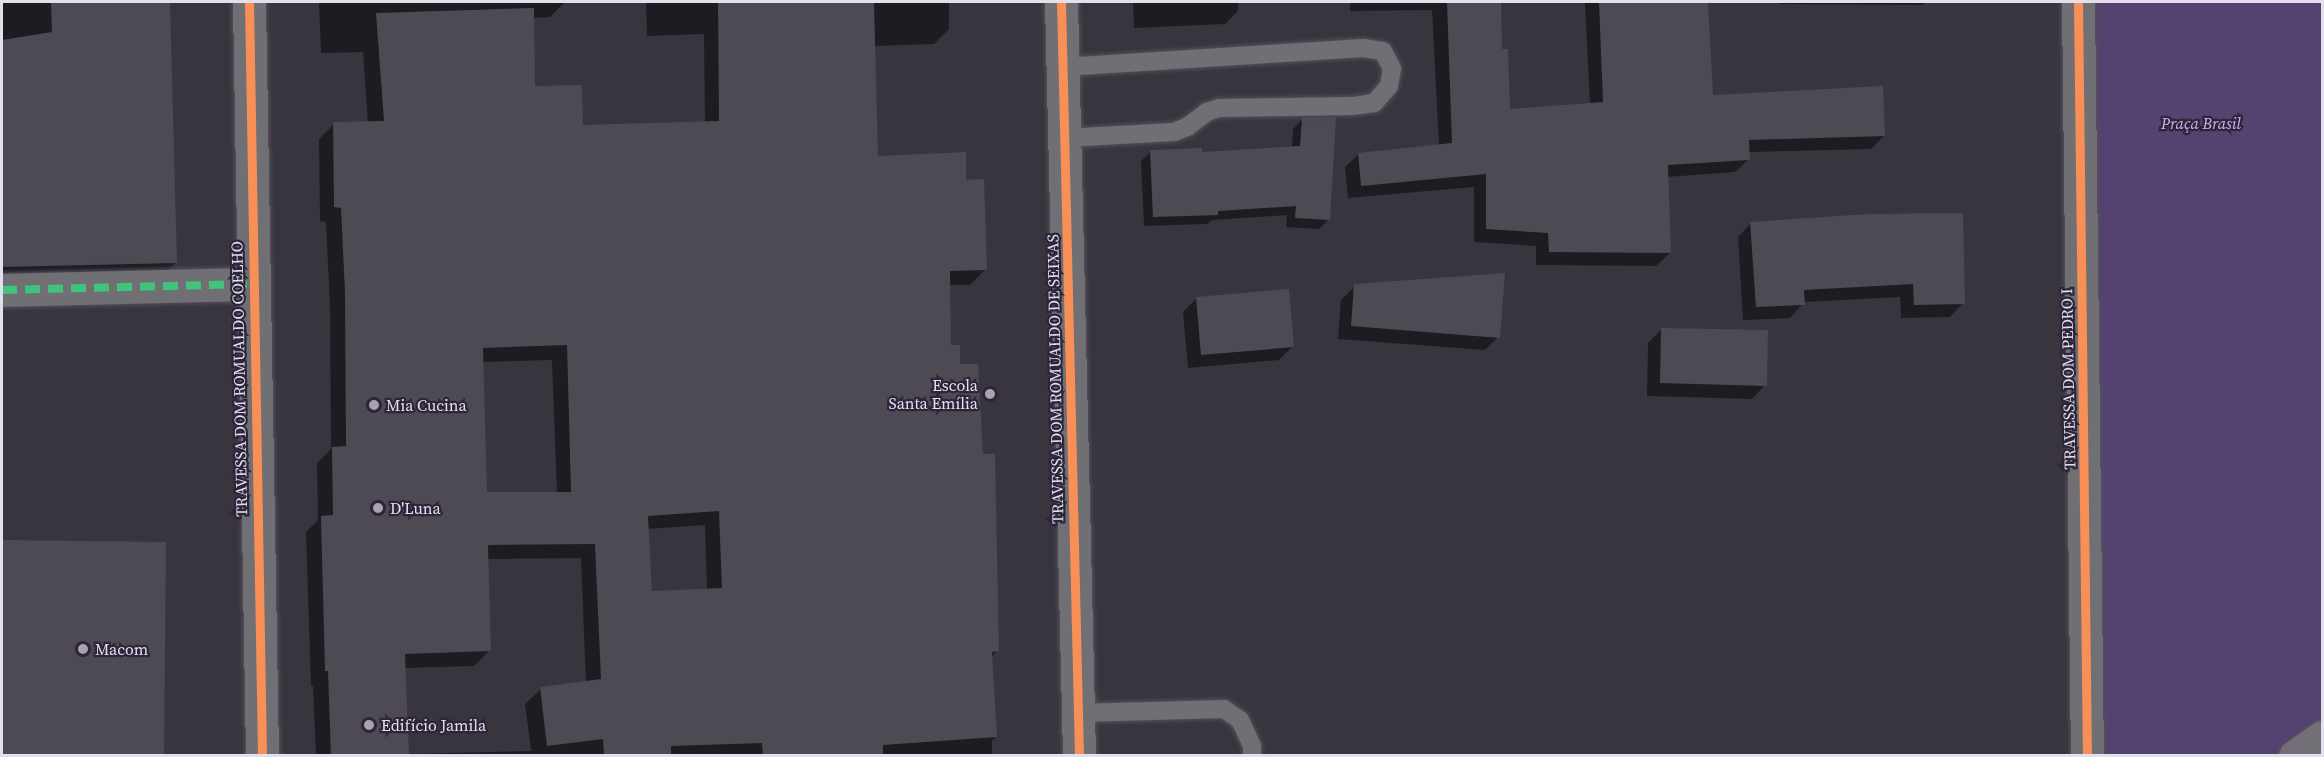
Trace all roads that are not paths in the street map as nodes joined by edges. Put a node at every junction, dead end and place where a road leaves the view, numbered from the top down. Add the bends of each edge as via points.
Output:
1 (249, 2) edge
2 (1061, 2) edge
3 (2078, 2) edge
4 (1063, 67) junction
5 (1064, 138) junction
6 (252, 284) junction
7 (2, 290) edge
8 (1078, 713) junction
9 (2322, 737) edge
10 (262, 756) edge
11 (1079, 756) edge
12 (1252, 756) edge
13 (2087, 756) edge
14 (2295, 756) edge

1 - 6 street, TRAVESSA DOM ROMUALDO COELHO
2 - 4 street, TRAVESSA DOM ROMUALDO DE SEIXAS
3 - 13 street, TRAVESSA DOM PEDRO I
4 - 5 street, TRAVESSA DOM ROMUALDO DE SEIXAS
4 - 5 lane via 1363,48 1383,51 1392,69 1389,86 1374,103 1219,108 1174,132
5 - 8 street, TRAVESSA DOM ROMUALDO DE SEIXAS
6 - 7 street
6 - 10 street, TRAVESSA DOM ROMUALDO COELHO
8 - 11 street, TRAVESSA DOM ROMUALDO DE SEIXAS
8 - 12 lane via 1224,709 1240,720 1252,746
9 - 14 main road

